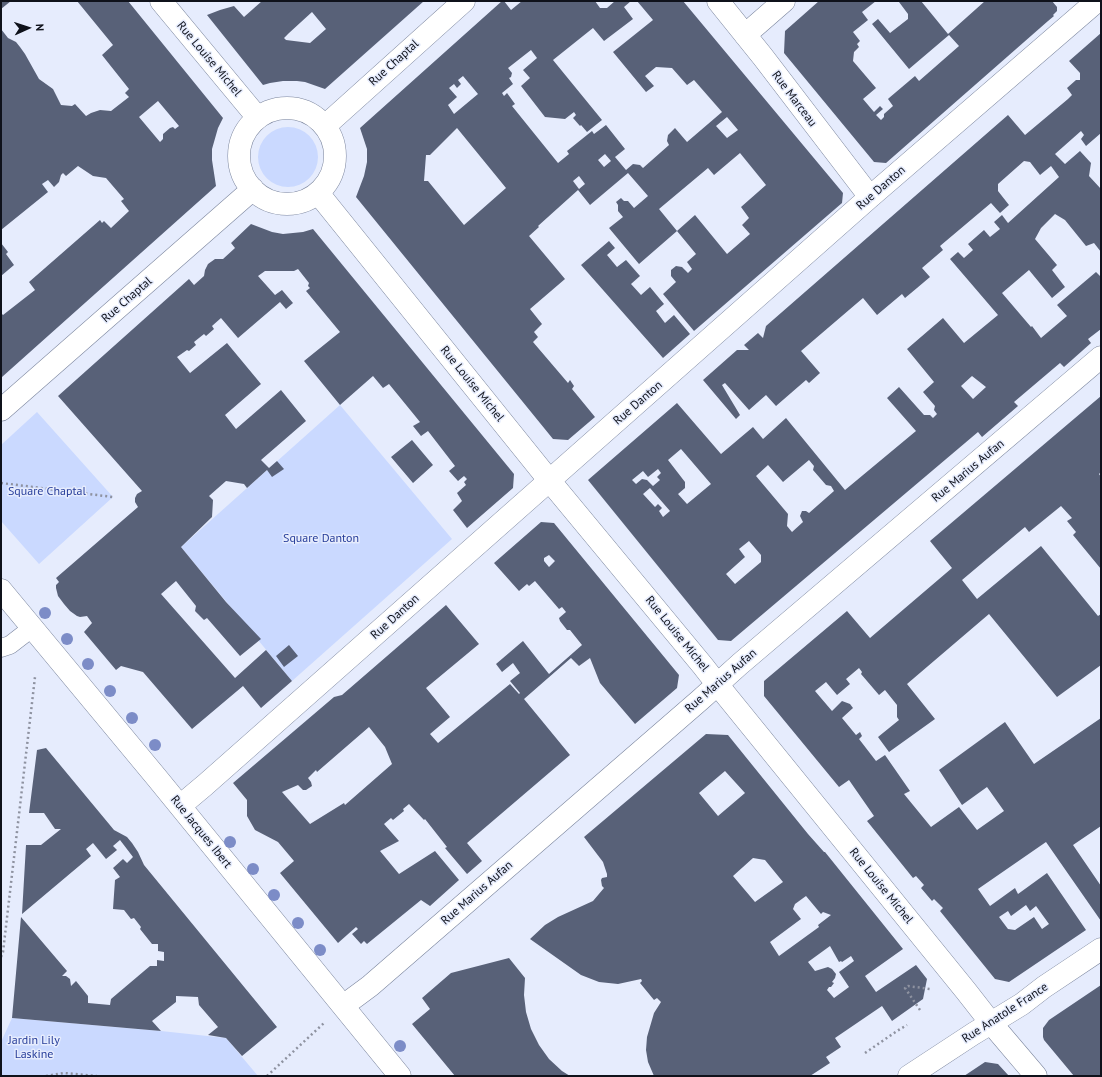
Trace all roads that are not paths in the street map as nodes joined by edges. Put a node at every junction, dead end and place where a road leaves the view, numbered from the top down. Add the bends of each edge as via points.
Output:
1 (161, 1) edge
2 (464, 1) edge
3 (718, 1) edge
4 (784, 1) edge
5 (1097, 1) edge
6 (745, 35) junction
7 (258, 118) junction
8 (325, 126) junction
9 (252, 189) junction
10 (318, 193) junction
11 (870, 197) junction
12 (1101, 357) edge
13 (1, 410) edge
14 (549, 480) junction
15 (1, 590) edge
16 (32, 628) junction
17 (1, 648) edge
18 (717, 684) junction
19 (180, 806) junction
20 (1101, 949) edge
21 (343, 1006) junction
22 (991, 1023) junction
23 (400, 1076) edge
24 (909, 1076) edge
25 (1036, 1076) edge

1 - 7 street, Rue Louise Michel
2 - 8 street, Rue Chaptal
3 - 6 street, Rue Marceau
4 - 6 street
5 - 11 street, Rue Danton
6 - 11 street, Rue Marceau
7 - 8 street via 270,111 284,108 303,111
7 - 9 street via 246,130 239,157 245,179
8 - 10 street via 335,150 335,162 332,175
9 - 10 street via 276,203 291,204 305,201
9 - 13 street, Rue Chaptal
10 - 14 street, Rue Louise Michel
11 - 14 street, Rue Danton
12 - 18 street, Rue Marius Aufan
14 - 18 street, Rue Louise Michel
14 - 19 street, Rue Danton
15 - 16 street, Rue Jacques Ibert
16 - 17 street via 10,645
16 - 19 street, Rue Jacques Ibert
18 - 21 street, Rue Marius Aufan via 388,970
18 - 22 street, Rue Louise Michel
19 - 21 street, Rue Jacques Ibert
20 - 22 street, Rue Anatole France
21 - 23 street, Rue Jacques Ibert
22 - 24 street, Rue Anatole France
22 - 25 street, Rue Louise Michel

